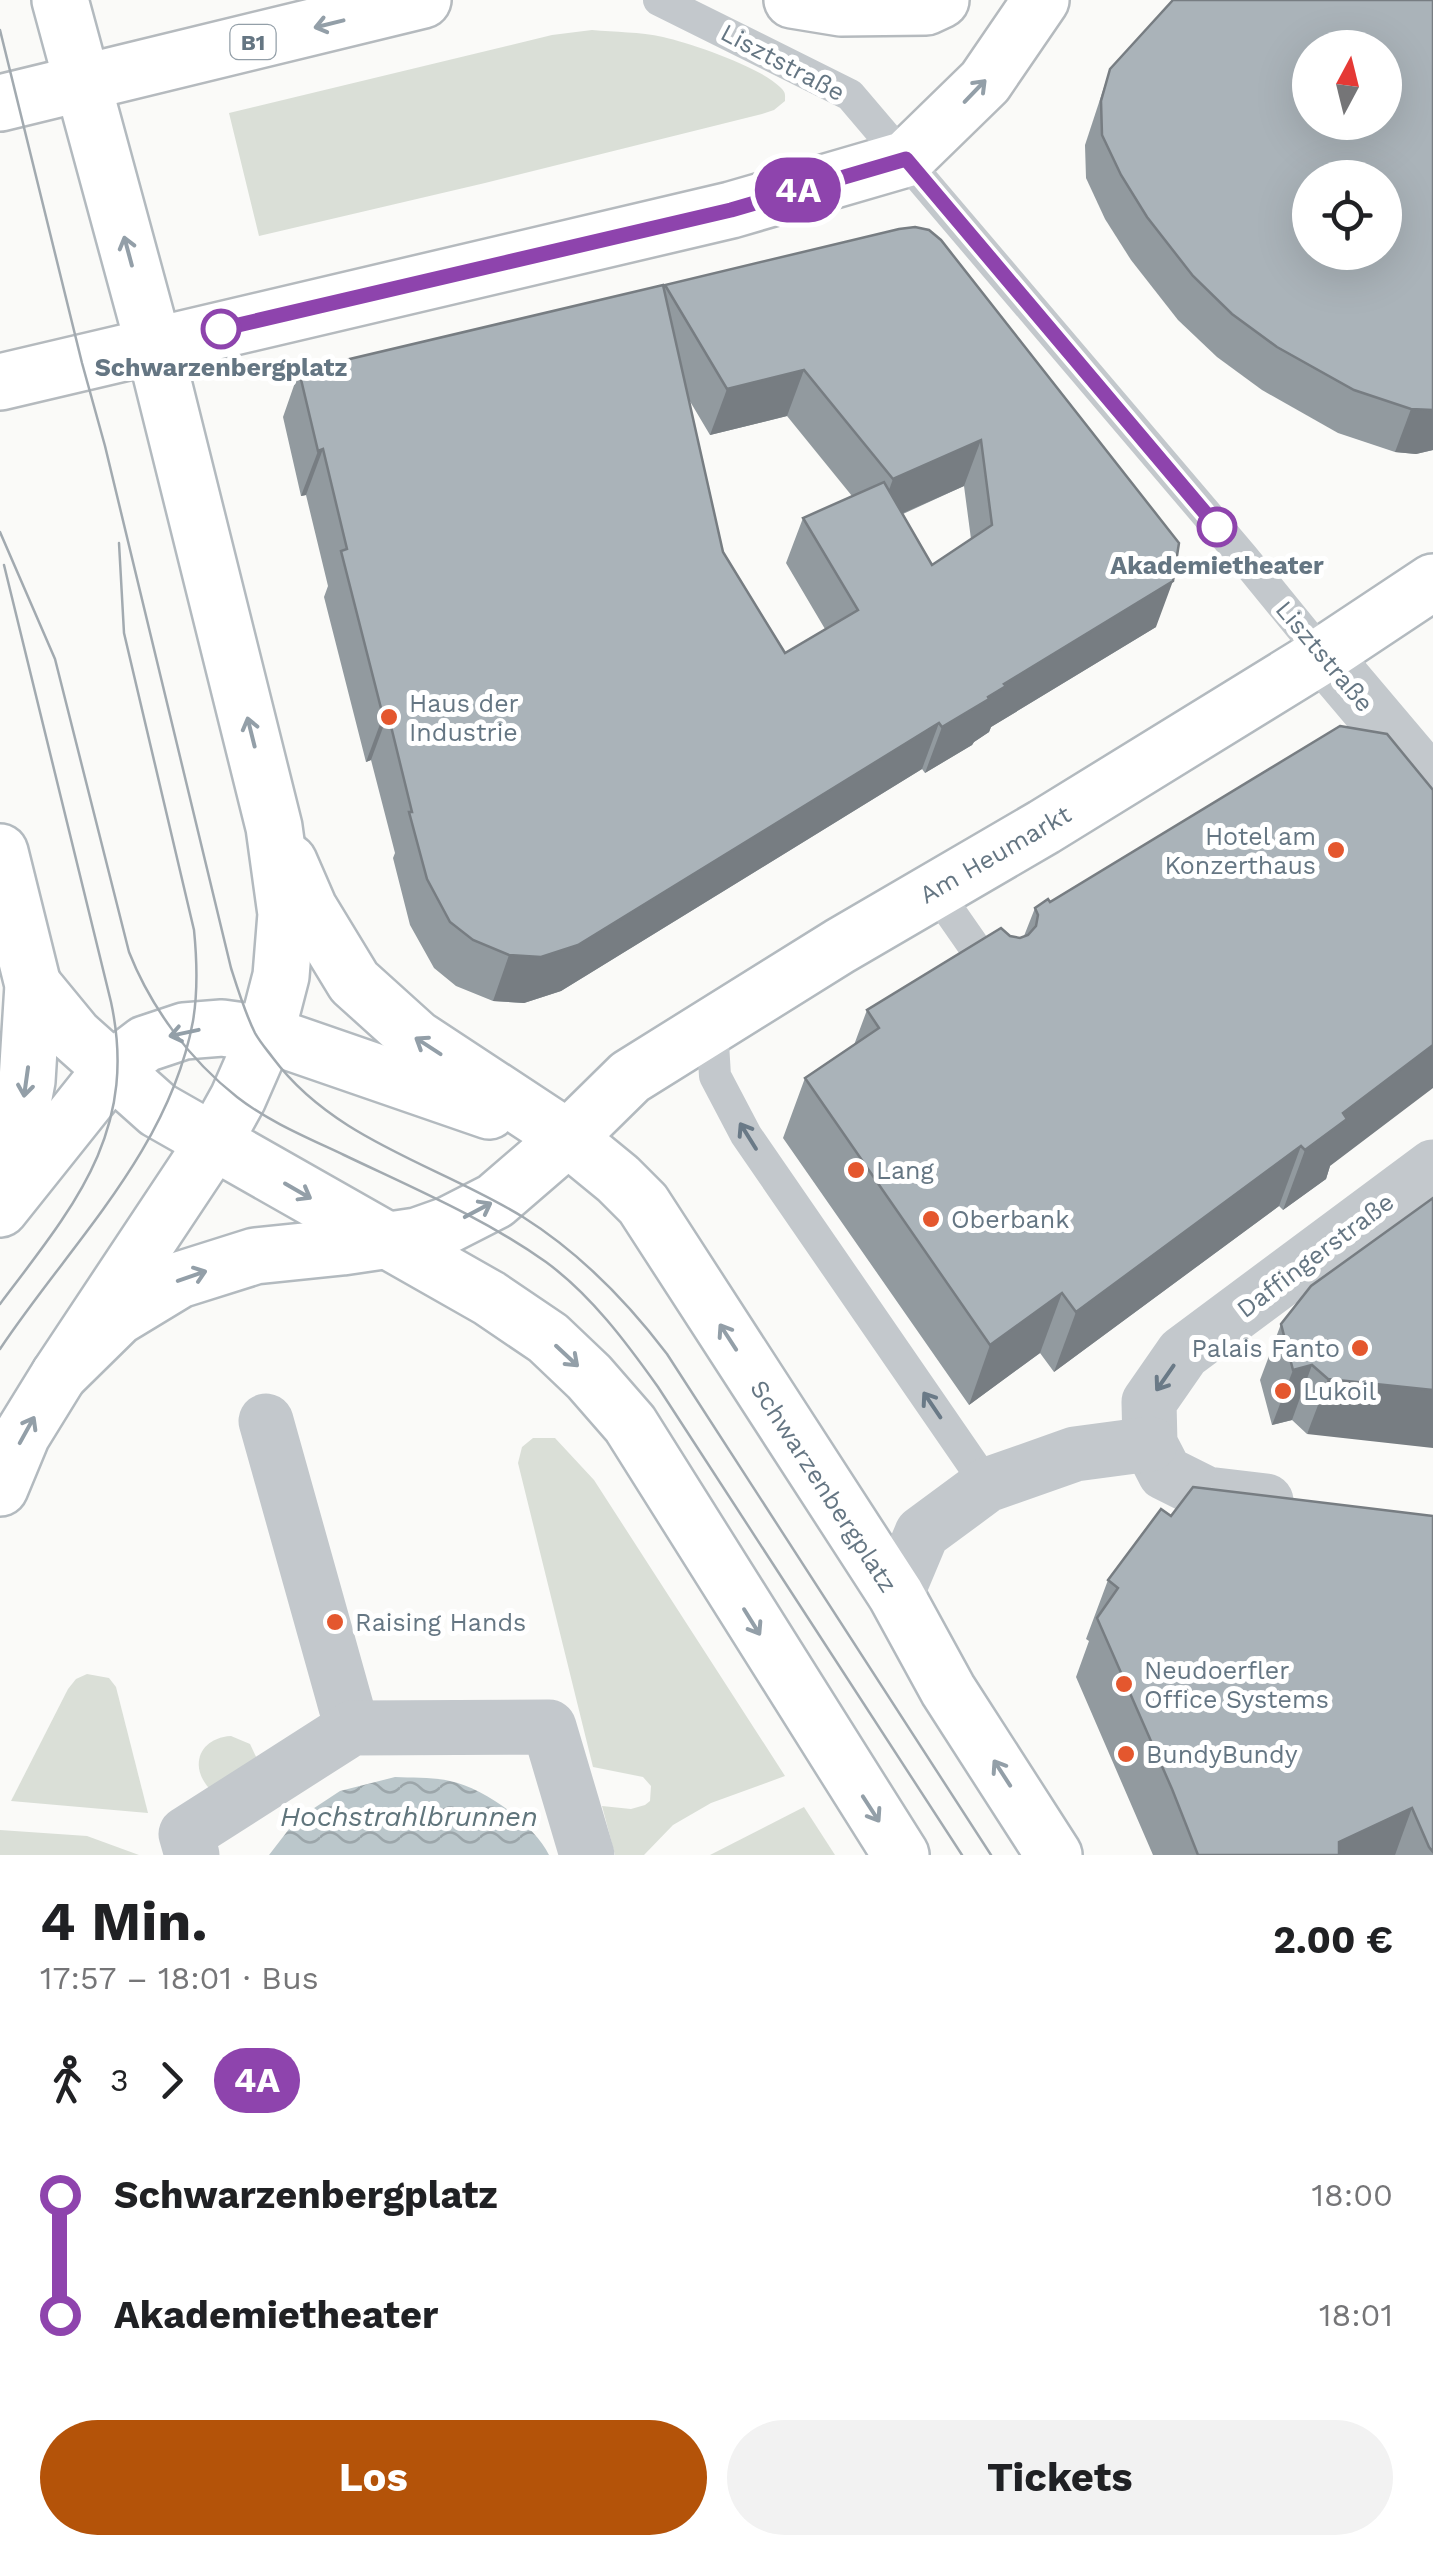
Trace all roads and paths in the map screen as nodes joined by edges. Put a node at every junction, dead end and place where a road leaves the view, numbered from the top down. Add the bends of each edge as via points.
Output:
1 (60, 0) edge
2 (423, 0) edge
3 (659, 0) edge
4 (792, 0) edge
5 (941, 0) edge
6 (1041, 0) edge
7 (82, 84) junction
8 (0, 103) edge
9 (906, 159) junction
10 (154, 346) junction
11 (0, 382) edge
12 (1433, 582) edge
13 (1323, 656) junction
14 (1433, 786) edge
15 (274, 827) junction
16 (0, 852) edge
17 (934, 889) junction
18 (996, 978) edge
19 (34, 985) junction
20 (712, 1028) junction
21 (266, 1034) junction
22 (110, 1070) junction
23 (568, 1138) junction
24 (213, 1143) junction
25 (1433, 1167) edge
26 (0, 1189) edge
27 (0, 1209) edge
28 (386, 1241) junction
29 (60, 1375) junction
30 (266, 1421) dead end
31 (1150, 1444) junction
32 (987, 1485) junction
33 (0, 1488) edge
34 (1316, 1507) edge
35 (896, 1595) junction
36 (352, 1728) junction
37 (192, 1855) edge
38 (587, 1855) edge
39 (901, 1855) edge
40 (1054, 1855) edge

1 - 7 main road, Schwarzenbergplatz
2 -> 7 main road, B1
3 - 9 lane, Lisztstraße via 850,96
4 - 5 main road via 841,8 926,7
9 -> 6 main road via 985,82
7 - 8 main road, B1
10 -> 7 main road, Schwarzenbergplatz
9 - 10 main road via 731,210
9 - 13 lane, Lisztstraße
10 - 11 main road
15 -> 10 main road, Schwarzenbergplatz
12 - 13 main road, Am Heumarkt
13 - 14 street, Lisztstraße
13 - 17 main road, Am Heumarkt
15 - 21 main road, Schwarzenbergplatz via 286,914 281,976
23 -> 15 main road, Schwarzenbergplatz via 416,1038 354,982 309,908
16 - 19 main road
17 - 18 lane
17 - 20 main road, Am Heumarkt
19 - 22 main road
19 -> 26 main road via 27,1081
20 - 23 main road, Am Heumarkt via 630,1077
32 -> 20 lane via 746,1135 715,1076
21 -> 22 main road, Schwarzenbergplatz via 184,1031 146,1044
21 - 23 main road, Schwarzenbergplatz
21 - 24 main road, Schwarzenbergplatz
22 - 24 main road
22 - 27 main road, Schwarzenbergplatz
28 -> 23 main road, Schwarzenbergplatz via 448,1226 495,1201
35 -> 23 main road, Schwarzenbergplatz via 643,1204
24 -> 28 main road
24 - 29 main road, Schwarzenbergplatz
25 -> 31 street, Daffingerstraße via 1183,1353 1148,1402
29 -> 28 main road, Schwarzenbergplatz via 118,1317 179,1280 255,1256
28 -> 39 main road via 548,1338 630,1424
33 -> 29 main road, Schwarzenbergplatz via 22,1435
30 - 36 street
31 - 32 street via 1075,1454
31 - 34 street via 1165,1472 1208,1494
32 - 35 street via 922,1533
40 -> 35 main road, Schwarzenbergplatz
36 - 37 street via 186,1834
36 - 38 street via 549,1727

